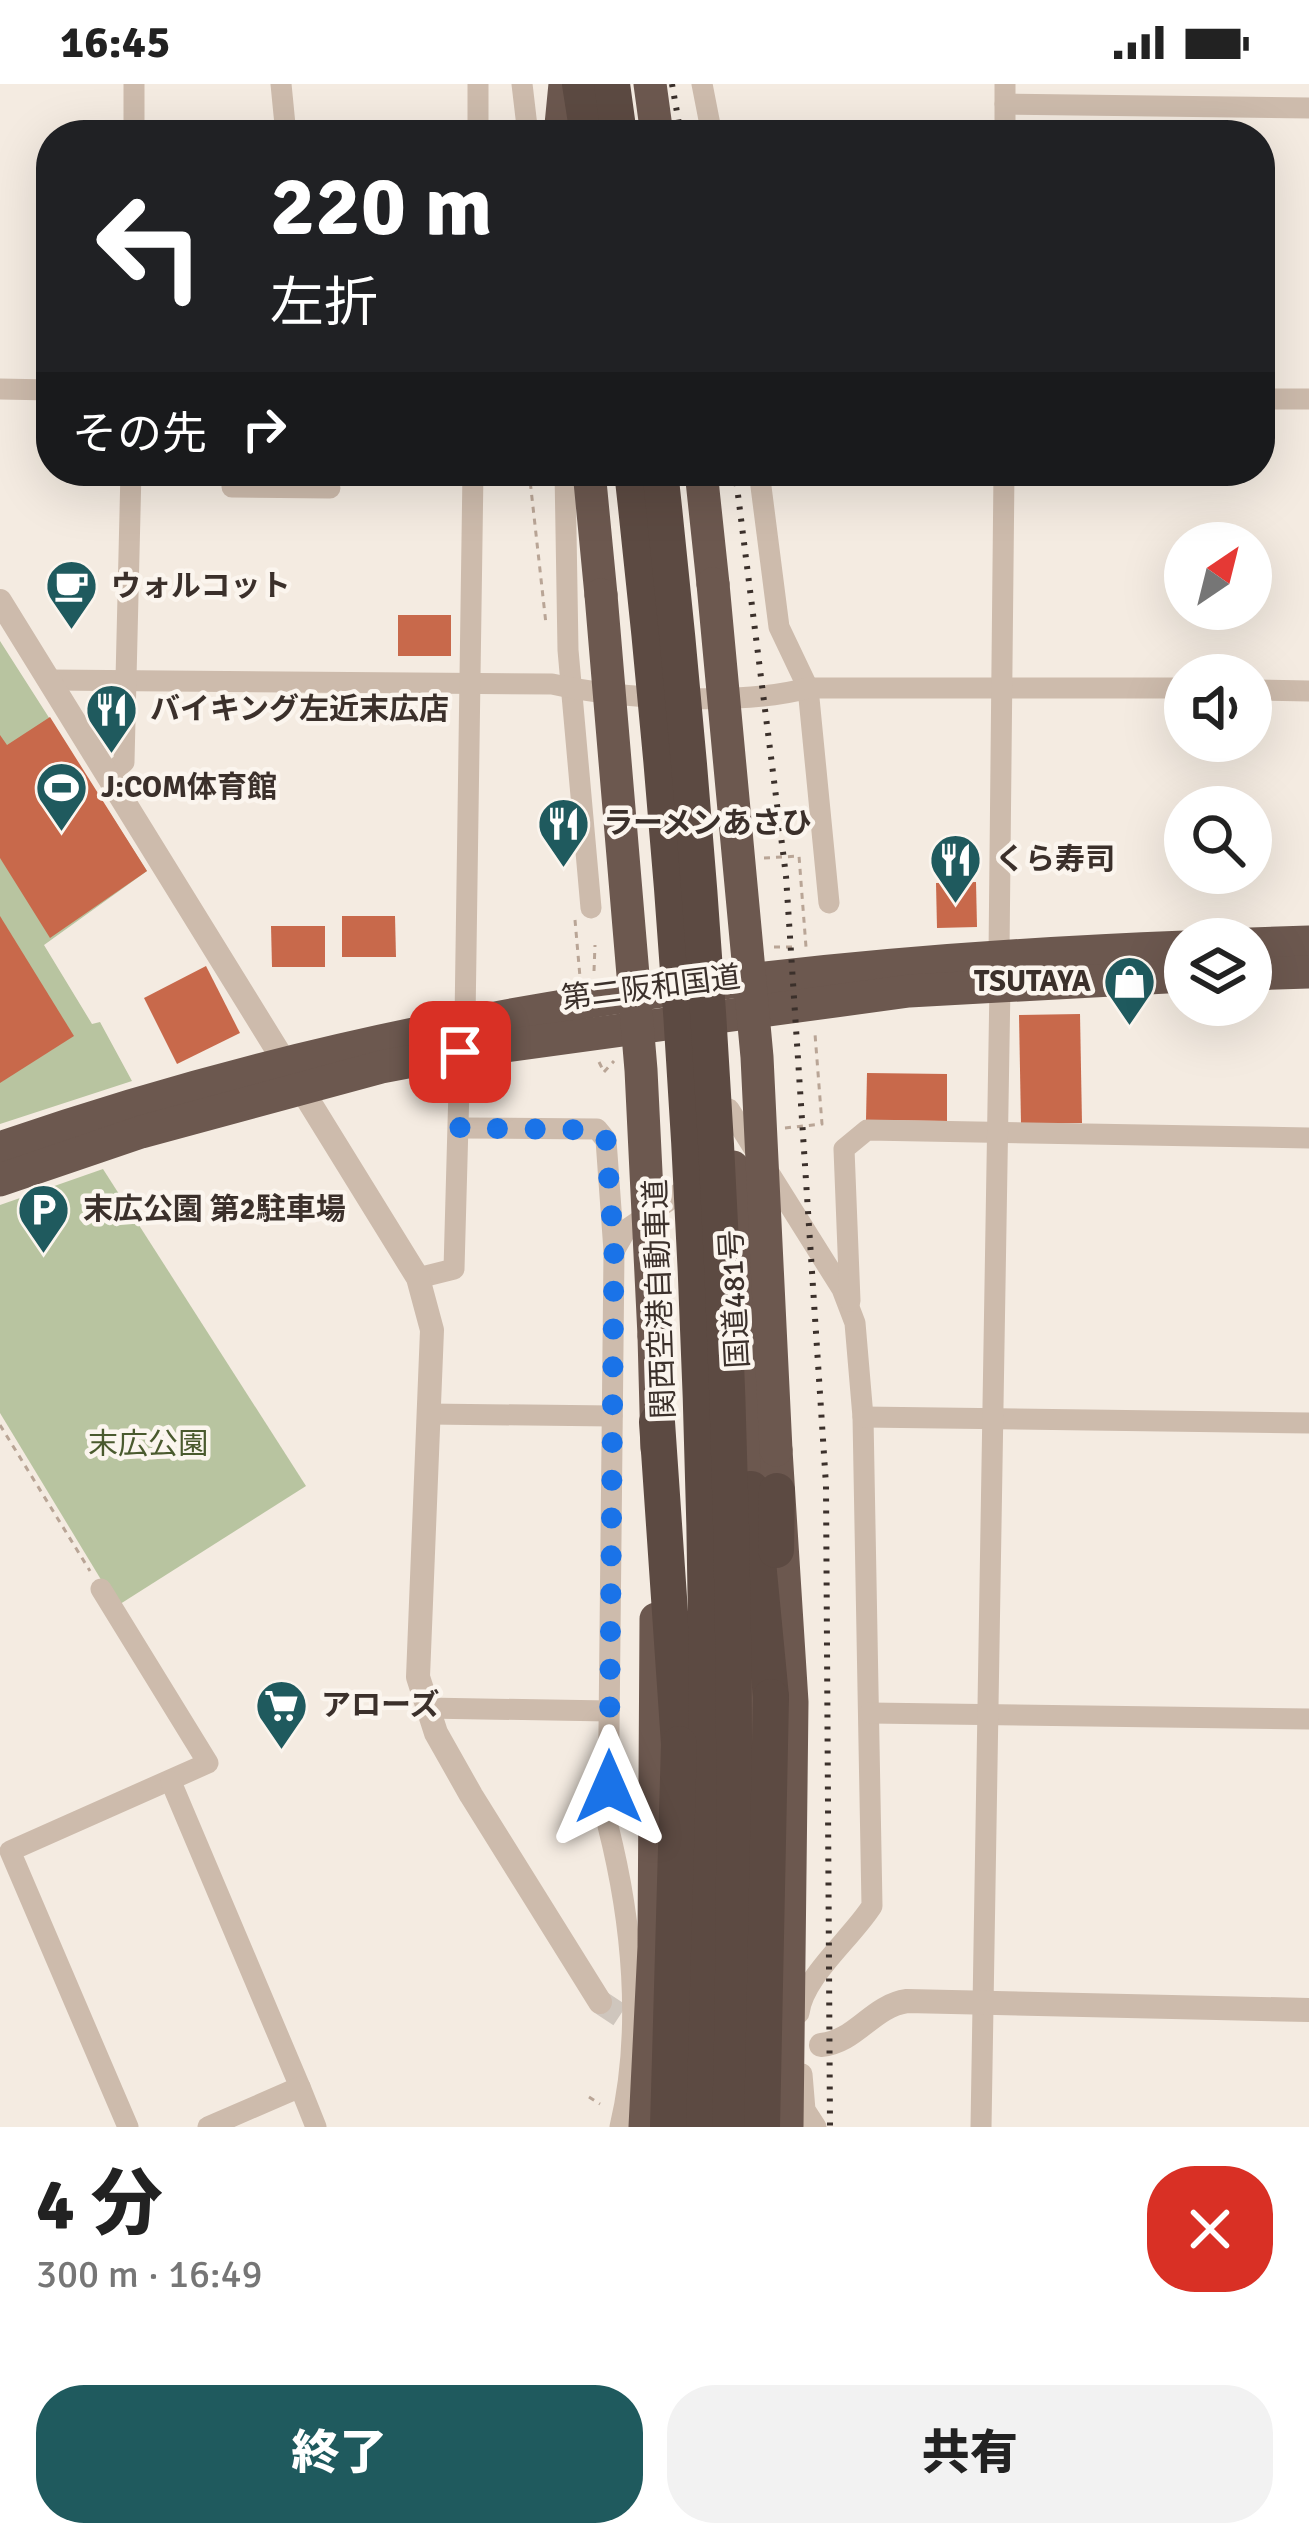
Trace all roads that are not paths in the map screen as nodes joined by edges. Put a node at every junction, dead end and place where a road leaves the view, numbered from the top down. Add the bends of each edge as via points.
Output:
1 (134, 84) edge
2 (281, 84) edge
3 (478, 84) edge
4 (522, 84) edge
5 (567, 84) edge
6 (580, 84) edge
7 (612, 84) edge
8 (702, 84) edge
9 (1005, 94) edge
10 (1309, 108) edge
11 (134, 120) edge
12 (281, 120) edge
13 (478, 120) edge
14 (526, 120) edge
15 (562, 120) edge
16 (572, 120) edge
17 (586, 120) edge
18 (617, 120) edge
19 (709, 120) edge
20 (0, 389) edge
21 (36, 390) edge
22 (1275, 399) edge
23 (1309, 399) edge
24 (131, 486) edge
25 (232, 486) edge
26 (473, 486) edge
27 (565, 486) edge
28 (590, 486) edge
29 (618, 486) edge
30 (634, 486) edge
31 (662, 486) edge
32 (678, 486) edge
33 (702, 486) edge
34 (761, 486) edge
35 (1004, 486) edge
36 (330, 488) dead end
37 (0, 601) edge
38 (130, 679) junction
39 (49, 680) junction
40 (468, 682) junction
41 (1004, 685) junction
42 (571, 688) junction
43 (808, 688) junction
44 (1164, 688) edge
45 (1272, 690) edge
46 (1309, 691) edge
47 (639, 695) junction
48 (695, 695) junction
49 (108, 775) junction
50 (830, 904) dead end
51 (591, 908) dead end
52 (1309, 942) edge
53 (1272, 943) edge
54 (1164, 950) edge
55 (1000, 970) junction
56 (1309, 972) edge
57 (1272, 973) edge
58 (1164, 975) edge
59 (719, 982) junction
60 (666, 986) junction
61 (721, 1017) junction
62 (668, 1022) junction
63 (462, 1036) junction
64 (292, 1075) junction
65 (729, 1109) junction
66 (460, 1128) junction
67 (997, 1136) junction
68 (1309, 1138) edge
69 (0, 1148) edge
70 (0, 1180) edge
71 (681, 1192) junction
72 (614, 1251) junction
73 (418, 1278) junction
74 (850, 1311) junction
75 (428, 1414) junction
76 (612, 1416) junction
77 (863, 1418) junction
78 (992, 1418) junction
79 (657, 1422) junction
80 (1309, 1423) edge
81 (764, 1490) junction
82 (698, 1514) junction
83 (101, 1589) road end
84 (426, 1708) junction
85 (609, 1711) junction
86 (869, 1713) junction
87 (987, 1715) junction
88 (1309, 1719) edge
89 (679, 1744) junction
90 (171, 1782) junction
91 (5, 1853) edge
92 (600, 2002) tunnel mouth
93 (983, 2003) junction
94 (1309, 2009) edge
95 (821, 2045) dead end
96 (300, 2087) junction
97 (128, 2127) edge
98 (208, 2127) edge
99 (316, 2127) edge
100 (620, 2127) edge
101 (645, 2127) edge
102 (668, 2127) edge
103 (691, 2127) edge
104 (701, 2127) edge
105 (730, 2127) edge
106 (741, 2127) edge
107 (762, 2127) edge
108 (788, 2127) edge
109 (816, 2127) edge
110 (981, 2127) edge

1 - 11 street
2 - 12 street
3 - 13 street
4 - 14 street
5 - 15 highway
5 - 16 highway
6 - 17 highway
7 - 18 highway
8 - 19 street
9 - 10 street
20 - 21 street
22 - 23 street
24 - 38 street
25 - 36 street
26 - 40 street
27 - 42 street
28 - 79 highway, bridge via 640,1049
29 - 47 highway
30 - 104 highway, 関西空港自動車道, bridge via 660,718 696,1265 706,1678
31 - 105 highway, 関西空港自動車道, bridge via 686,712 727,1315 736,1873
32 - 48 highway
33 - 81 highway, 国道481号, bridge via 757,1057 776,1450
34 - 43 street via 779,627
35 - 41 street
37 - 39 street
38 - 39 street
38 - 40 street
38 - 49 street via 124,762
39 - 49 street
40 - 42 street
40 - 63 street
41 - 43 street
41 - 44 street
41 - 55 street
42 - 47 street
42 - 51 street
43 - 48 street via 779,696
43 - 50 street
45 - 46 street
47 - 48 street
47 - 60 highway
48 - 59 highway
49 - 64 street
52 - 53 highway
54 - 55 highway, 第二阪和国道
55 - 58 highway, 第二阪和国道
55 - 59 highway, 第二阪和国道
55 - 61 highway, 第二阪和国道 via 909,992
55 - 67 street
56 - 57 highway
59 - 60 highway, 第二阪和国道
59 - 61 highway
60 - 62 highway
60 - 63 highway, 第二阪和国道
61 - 62 highway, 第二阪和国道
61 - 65 highway
62 - 63 highway, 第二阪和国道
62 - 71 highway
63 - 64 highway, 第二阪和国道
63 - 66 street
64 - 69 highway, 第二阪和国道
64 - 70 highway, 第二阪和国道
64 - 73 street
65 - 74 street
65 - 81 highway
66 - 72 street via 597,1130 606,1140
66 - 73 street via 454,1269
67 - 68 street
67 - 74 street via 867,1130 844,1149
67 - 78 street
71 - 72 street via 626,1230
71 - 82 highway
72 - 76 street
73 - 75 street via 432,1330
74 - 77 street
75 - 76 street
75 - 84 street via 417,1634
76 - 85 street
77 - 78 street
77 - 86 street
78 - 80 street
78 - 87 street
79 - 89 highway
79 - 101 highway
81 - 106 highway
81 - 107 highway, bridge via 771,1697
81 - 108 highway, 国道481号 via 792,1702
82 - 89 highway
82 - 103 highway
83 - 90 street via 208,1763
84 - 85 street
84 - 92 street
85 - 100 street via 608,1826 632,1982
86 - 87 street
86 - 109 street via 872,1906 804,1989 798,2008 805,2110
87 - 88 street
87 - 93 street
89 - 102 highway, bridge
90 - 91 street
90 - 96 street
91 - 97 street
93 - 94 street
93 - 95 street via 884,2005 838,2044
93 - 110 street
96 - 98 street
96 - 99 street

